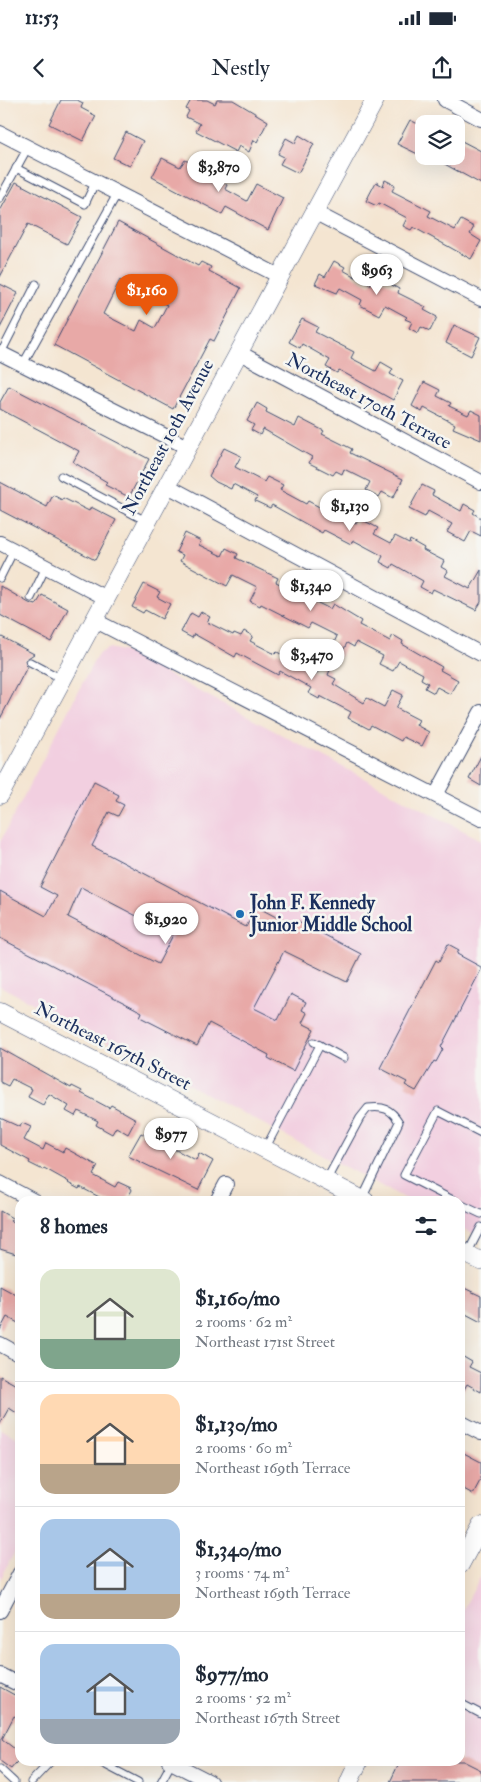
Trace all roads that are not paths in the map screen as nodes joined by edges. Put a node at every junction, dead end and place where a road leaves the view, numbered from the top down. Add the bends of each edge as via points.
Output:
1 (374, 100) edge
2 (445, 100) edge
3 (460, 104) edge
4 (481, 119) edge
5 (0, 133) edge
6 (28, 147) junction
7 (16, 168) junction
8 (95, 183) junction
9 (117, 194) junction
10 (0, 198) edge
11 (314, 212) junction
12 (279, 276) junction
13 (36, 284) dead end
14 (481, 299) edge
15 (238, 352) junction
16 (1, 353) edge
17 (23, 364) junction
18 (187, 447) junction
19 (61, 476) dead end
20 (481, 482) edge
21 (166, 485) junction
22 (146, 521) junction
23 (0, 544) edge
24 (14, 550) junction
25 (46, 567) junction
26 (0, 578) edge
27 (31, 598) dead end
28 (106, 598) junction
29 (94, 620) junction
30 (481, 654) edge
31 (30, 662) dead end
32 (62, 679) junction
33 (480, 716) edge
34 (0, 795) edge
35 (436, 796) junction
36 (481, 819) edge
37 (0, 1012) edge
38 (344, 1058) dead end
39 (481, 1133) edge
40 (265, 1149) junction
41 (326, 1181) junction
42 (0, 1184) edge
43 (226, 1184) dead end
44 (24, 1196) edge
45 (220, 1196) edge
46 (355, 1196) edge
47 (365, 1196) edge
48 (445, 1196) edge
49 (465, 1206) edge
50 (481, 1214) edge
51 (481, 1227) edge
52 (469, 1255) edge
53 (0, 1344) edge
54 (15, 1352) edge
55 (465, 1424) edge
56 (481, 1432) edge
57 (480, 1529) edge
58 (465, 1556) edge
59 (15, 1582) edge
60 (0, 1611) edge
61 (0, 1675) edge
62 (15, 1682) edge
63 (465, 1706) edge
64 (481, 1714) edge
65 (46, 1766) edge
66 (108, 1766) edge
67 (168, 1766) edge
68 (178, 1766) edge
69 (357, 1766) edge
70 (0, 1769) edge
71 (208, 1781) edge
72 (14, 1782) edge
73 (31, 1782) edge
74 (138, 1782) edge
75 (161, 1782) edge
76 (349, 1782) edge

1 - 11 street, Northeast 10th Avenue
2 - 3 street
3 - 4 street
5 - 6 street
6 - 7 lane
6 - 8 street
7 - 8 lane via 85,204
7 - 10 lane
8 - 9 street
9 - 12 street
9 - 17 lane
11 - 12 street, Northeast 10th Avenue
11 - 14 street
12 - 15 street, Northeast 10th Avenue
13 - 16 lane
15 - 18 street, Northeast 10th Avenue
15 - 20 street, Northeast 170th Terrace
16 - 17 street
17 - 18 street
18 - 21 street, Northeast 10th Avenue
19 - 22 lane
21 - 22 street, Northeast 10th Avenue
21 - 30 street
22 - 28 street, Northeast 10th Avenue
23 - 24 street
24 - 25 street
24 - 26 lane
25 - 27 lane
25 - 28 street
28 - 29 street, Northeast 10th Avenue
29 - 32 street, Northeast 10th Avenue
29 - 35 street
31 - 32 lane
32 - 34 street, Northeast 10th Avenue
33 - 35 street
35 - 36 street
37 - 40 street, Northeast 167th Street
38 - 40 lane via 317,1044
39 - 48 lane via 438,1111 404,1175
40 - 41 street, Northeast 167th Street
41 - 46 street, Northeast 167th Street
41 - 47 lane via 360,1118 368,1108 381,1106 393,1112 399,1122
42 - 44 street
43 - 45 street
49 - 50 lane
51 - 52 lane
53 - 54 street
55 - 56 street
57 - 58 street
59 - 60 street
61 - 62 street
63 - 64 lane
65 - 73 lane
66 - 74 lane
67 - 75 lane
68 - 71 street
69 - 76 street
70 - 72 lane

